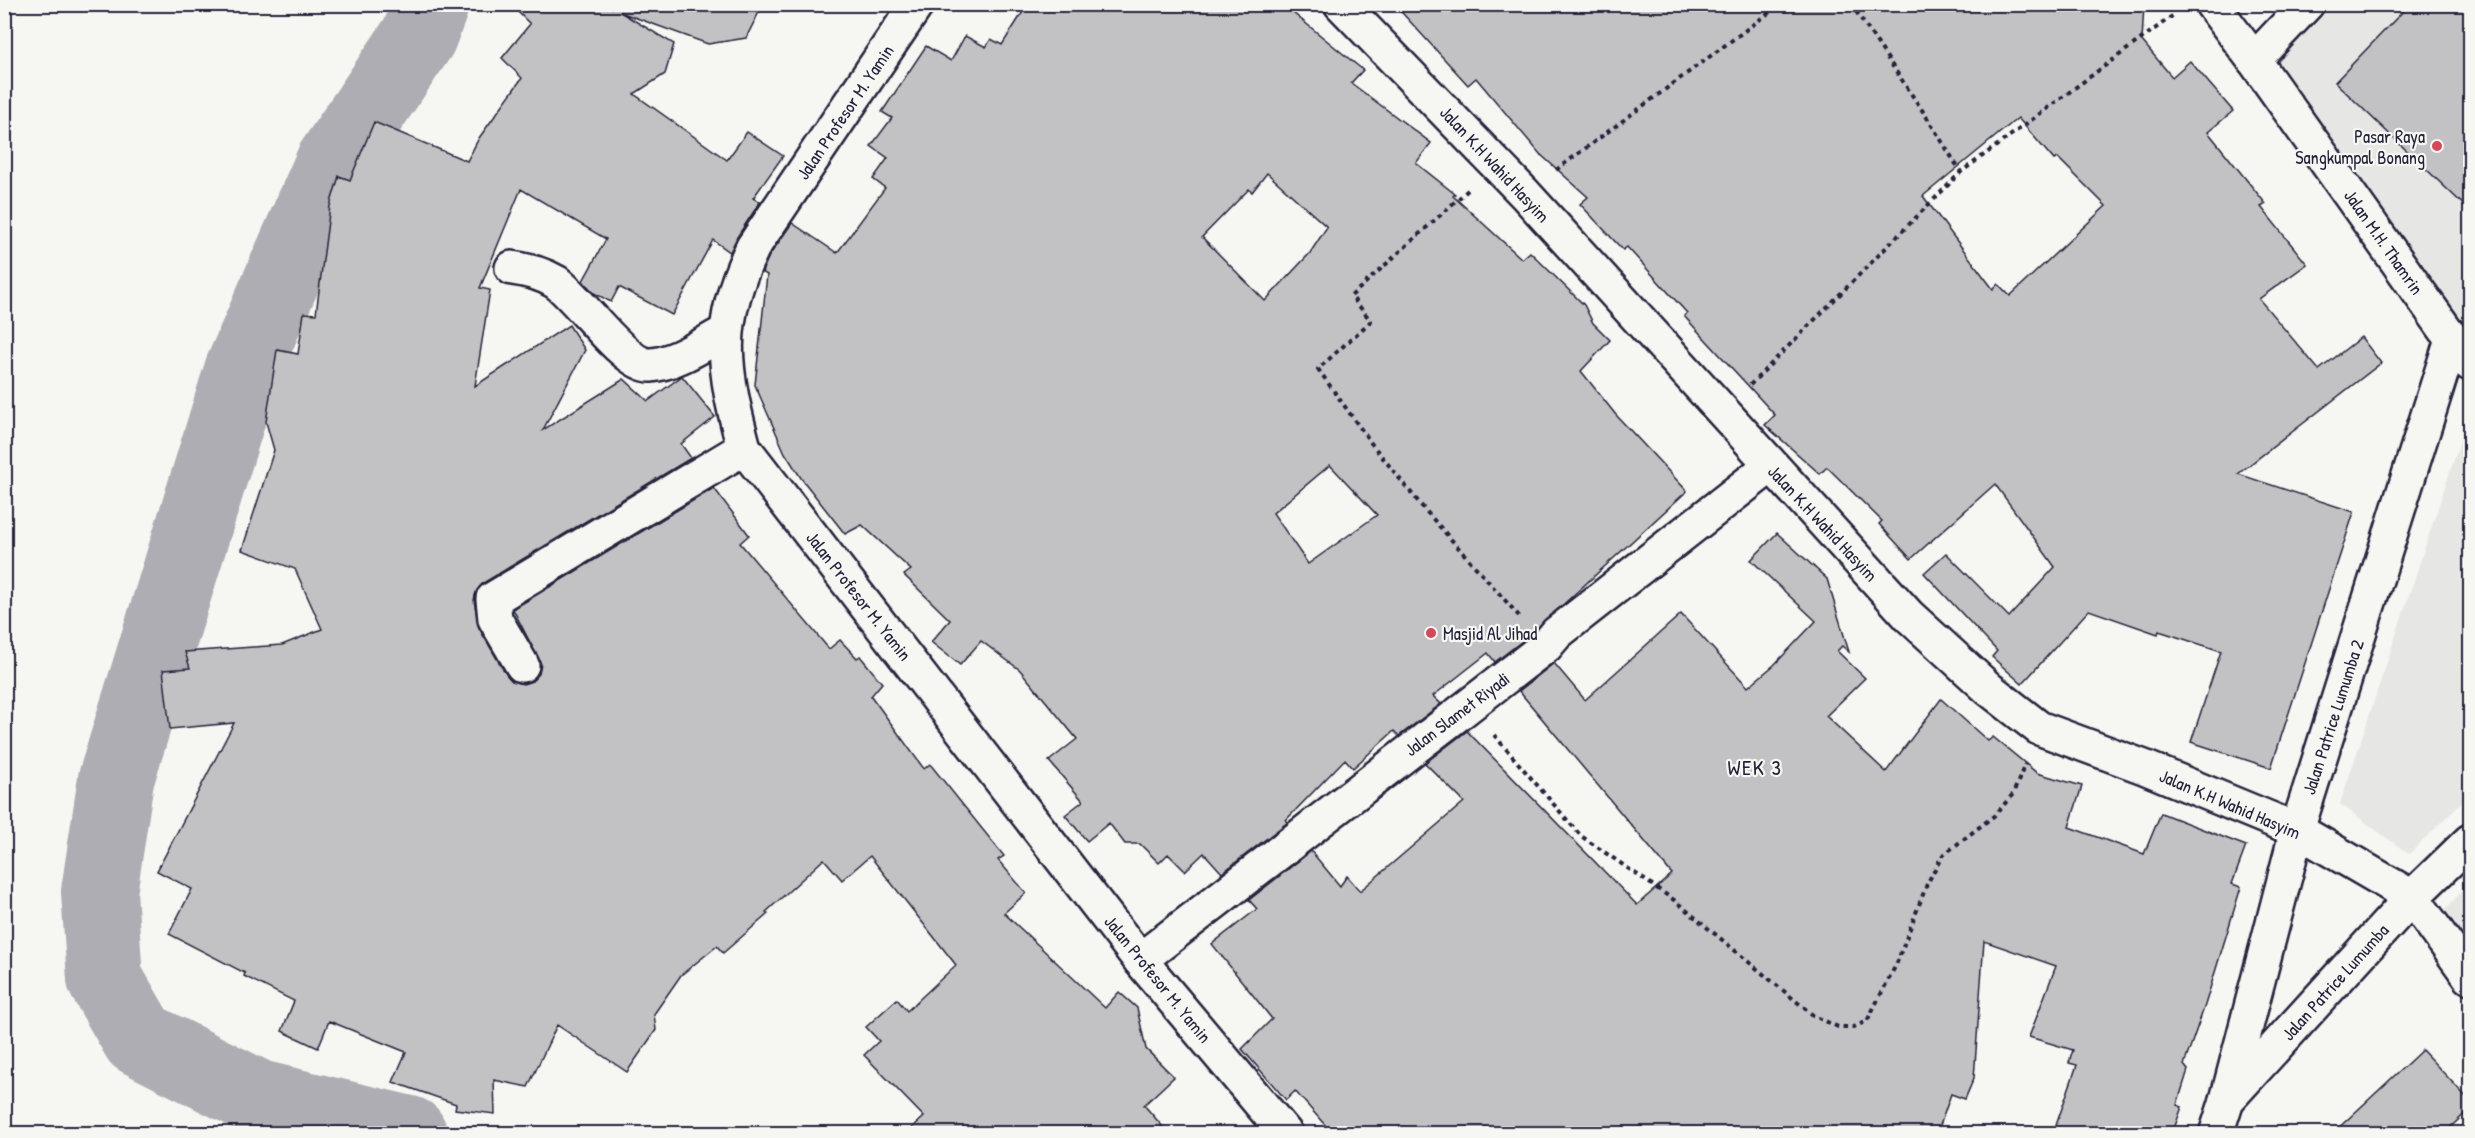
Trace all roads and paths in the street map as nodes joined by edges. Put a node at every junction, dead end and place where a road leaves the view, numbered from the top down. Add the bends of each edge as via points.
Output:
1 (917, 4) edge
2 (1341, 4) edge
3 (1781, 4) edge
4 (1851, 4) edge
5 (2212, 4) edge
6 (2307, 4) edge
7 (2177, 12) dead end
8 (2254, 60) junction
9 (1497, 164) junction
10 (1961, 172) junction
11 (1525, 194) junction
12 (512, 268) dead end
13 (726, 332) junction
14 (2461, 351) edge
15 (1723, 412) junction
16 (744, 448) junction
17 (1770, 466) junction
18 (1546, 646) junction
19 (522, 665) dead end
20 (1467, 705) junction
21 (2039, 728) junction
22 (2297, 830) junction
23 (2470, 841) edge
24 (2412, 897) junction
25 (1140, 960) junction
26 (2470, 977) edge
27 (2227, 1100) junction
28 (1286, 1134) edge
29 (2216, 1134) edge

1 - 13 street, Jalan Profesor M. Yamin via 753,247 739,275
2 - 9 street, Jalan K.H Wahid Hasyim
3 - 11 path
4 - 10 path
5 - 8 street, Jalan M.H. Thamrin
6 - 8 street
7 - 10 path
8 - 14 street, Jalan M.H. Thamrin
9 - 11 street, Jalan K.H Wahid Hasyim
9 - 18 path via 1351,296 1371,321 1318,369 1405,485
10 - 15 path
11 - 15 street, Jalan K.H Wahid Hasyim
12 - 13 street via 557,283 612,340 648,366 662,364
13 - 16 street, Jalan Profesor M. Yamin via 726,365
14 - 22 street, Jalan Patrice Lumumba 2
15 - 17 street, Jalan K.H Wahid Hasyim
16 - 19 street via 493,599 495,619
16 - 25 street, Jalan Profesor M. Yamin
17 - 18 street, Jalan Slamet Riyadi via 1557,633
17 - 21 street, Jalan K.H Wahid Hasyim via 1917,624
18 - 20 street, Jalan Slamet Riyadi
20 - 21 path via 1581,836 1674,900 1814,1016 1838,1027 1867,1022 1942,856 1995,815 2013,794
20 - 25 street, Jalan Slamet Riyadi
21 - 22 street, Jalan K.H Wahid Hasyim
22 - 24 street, Jalan K.H Wahid Hasyim
22 - 27 street, Jalan Patrice Lumumba 2
23 - 24 street, Jalan Patrice Lumumba
24 - 26 street
24 - 27 street, Jalan Patrice Lumumba
25 - 28 street, Jalan Profesor M. Yamin
27 - 29 street, Jalan Patrice Lumumba

